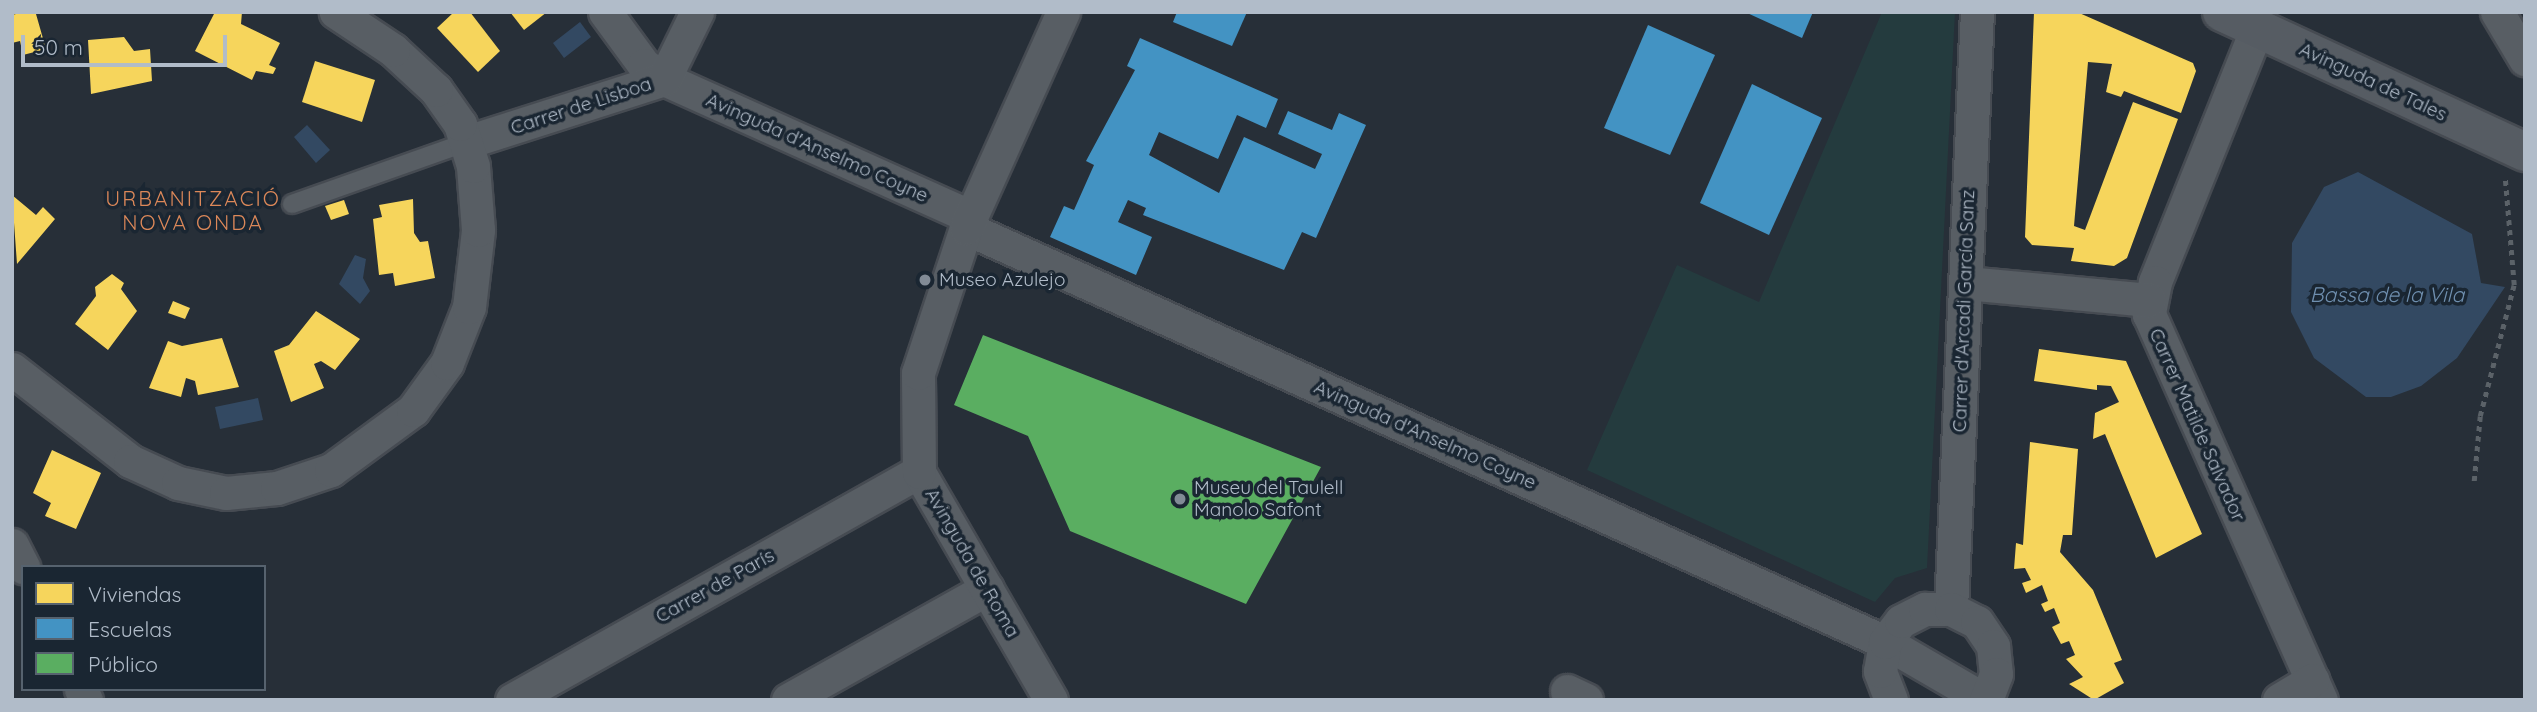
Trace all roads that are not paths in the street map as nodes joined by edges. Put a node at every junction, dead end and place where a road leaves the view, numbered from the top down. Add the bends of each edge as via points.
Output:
1 (336, 12) edge
2 (605, 12) edge
3 (697, 12) edge
4 (1063, 12) edge
5 (1977, 12) edge
6 (2222, 12) edge
7 (2497, 12) edge
8 (2257, 28) junction
9 (2525, 59) edge
10 (664, 79) junction
11 (467, 142) junction
12 (2515, 147) edge
13 (292, 204) dead end
14 (968, 223) junction
15 (1966, 283) junction
16 (2149, 300) junction
17 (12, 369) edge
18 (919, 472) junction
19 (12, 545) edge
20 (22, 565) edge
21 (987, 589) junction
22 (1951, 609) junction
23 (1885, 642) junction
24 (2317, 690) edge
25 (512, 700) edge
26 (788, 700) edge
27 (1051, 700) edge
28 (1890, 700) edge
29 (1986, 700) edge
30 (2278, 700) edge

1 - 11 street via 416,70 447,105
2 - 10 street via 644,65
3 - 10 street, Carrer de Lisboa
4 - 14 street, Avinguda de Roma
5 - 15 street, Carrer d'Arcadi García Sanz
6 - 8 main road, Avinguda de Tales
7 - 9 street
8 - 12 main road, Avinguda de Tales
8 - 16 street
10 - 11 street, Carrer de Lisboa
10 - 14 street, Avinguda d'Anselmo Coyne
11 - 13 lane
11 - 17 street via 477,253 457,342 400,424 331,470 252,492 189,486 107,447
14 - 18 street, Avinguda de Roma via 918,373
14 - 23 street, Avinguda d'Anselmo Coyne
15 - 16 street
15 - 22 street, Carrer d'Arcadi García Sanz
16 - 24 street, Carrer Matilde Salvador via 2170,371
18 - 21 street, Avinguda de Roma
18 - 25 street, Carrer de París
19 - 20 street
21 - 26 street
21 - 27 street, Avinguda de Roma
22 - 23 street via 1913,615
22 - 29 street, Avinguda d'Anselmo Coyne via 1977,622 1993,646 1996,674
23 - 28 street via 1880,671
23 - 29 street, Avinguda d'Anselmo Coyne via 1963,681
24 - 30 street

